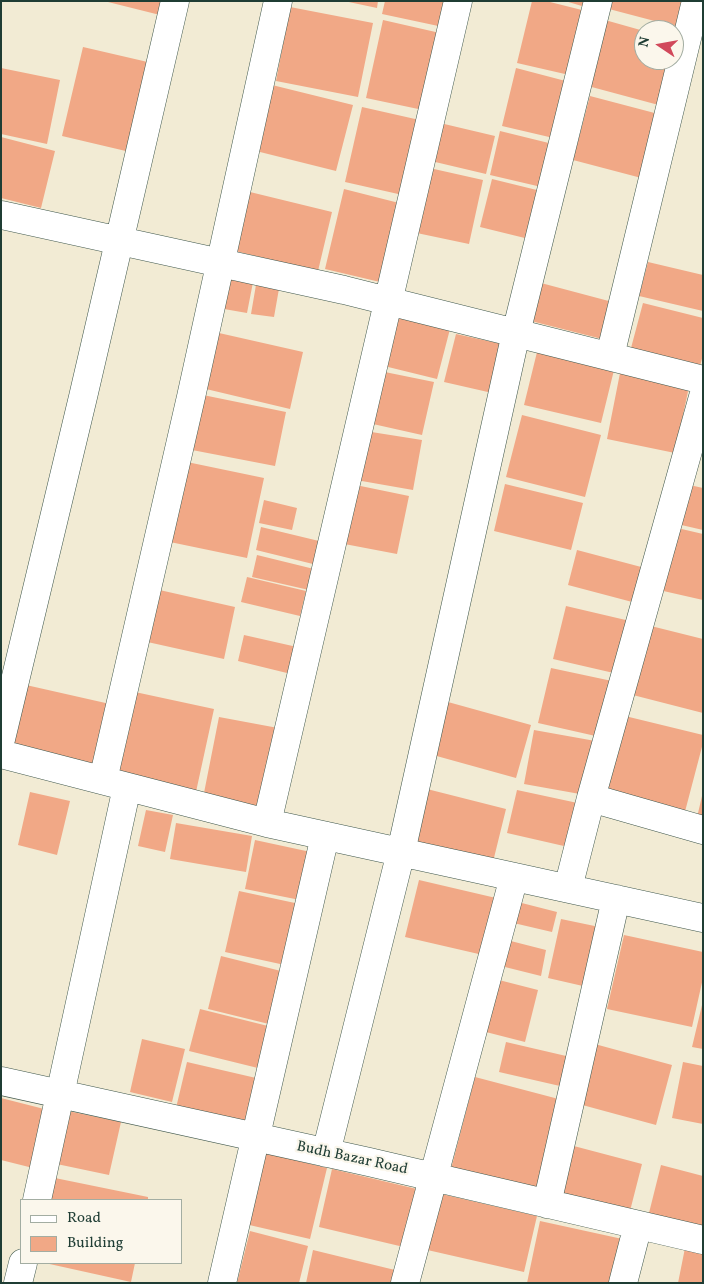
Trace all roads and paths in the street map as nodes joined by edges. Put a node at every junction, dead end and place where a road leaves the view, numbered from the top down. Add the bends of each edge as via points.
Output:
1 (174, 1) edge
2 (278, 1) edge
3 (458, 1) edge
4 (598, 1) edge
5 (696, 1) edge
6 (1, 215) edge
7 (118, 241) junction
8 (220, 263) junction
9 (388, 301) junction
10 (516, 333) junction
11 (610, 356) junction
12 (703, 380) edge
13 (703, 397) edge
14 (1, 739) edge
15 (1, 754) edge
16 (115, 783) junction
17 (591, 798) junction
18 (267, 823) junction
19 (703, 830) edge
20 (325, 836) junction
21 (401, 852) junction
22 (514, 877) junction
23 (568, 888) junction
24 (616, 899) junction
25 (703, 918) edge
26 (1, 1081) edge
27 (61, 1094) junction
28 (256, 1139) junction
29 (326, 1153) junction
30 (432, 1177) junction
31 (37, 1199) edge
32 (547, 1204) junction
33 (638, 1225) junction
34 (703, 1240) edge
35 (23, 1264) edge
36 (18, 1283) edge
37 (222, 1283) edge
38 (405, 1283) edge
39 (623, 1283) edge

1 - 7 street
2 - 8 street
3 - 9 street
4 - 10 street
5 - 11 street
6 - 7 street
7 - 8 street
7 - 14 street
8 - 9 street
8 - 16 street
9 - 10 street
9 - 18 street
10 - 11 street
10 - 21 street
11 - 12 street
13 - 17 street
15 - 16 street
16 - 18 street
16 - 27 street
17 - 19 street
17 - 23 street
18 - 20 street
20 - 21 street
20 - 28 street
21 - 22 street
21 - 29 street
22 - 23 street
22 - 30 street
23 - 24 street
24 - 25 street
24 - 32 street
26 - 27 street, Budh Bazar Road
27 - 28 street, Budh Bazar Road
27 - 31 street
28 - 29 street, Budh Bazar Road
28 - 37 street
29 - 30 street, Budh Bazar Road
30 - 32 street, Budh Bazar Road
30 - 38 street
32 - 33 street, Budh Bazar Road
33 - 34 street, Budh Bazar Road
33 - 39 street
35 - 36 street

